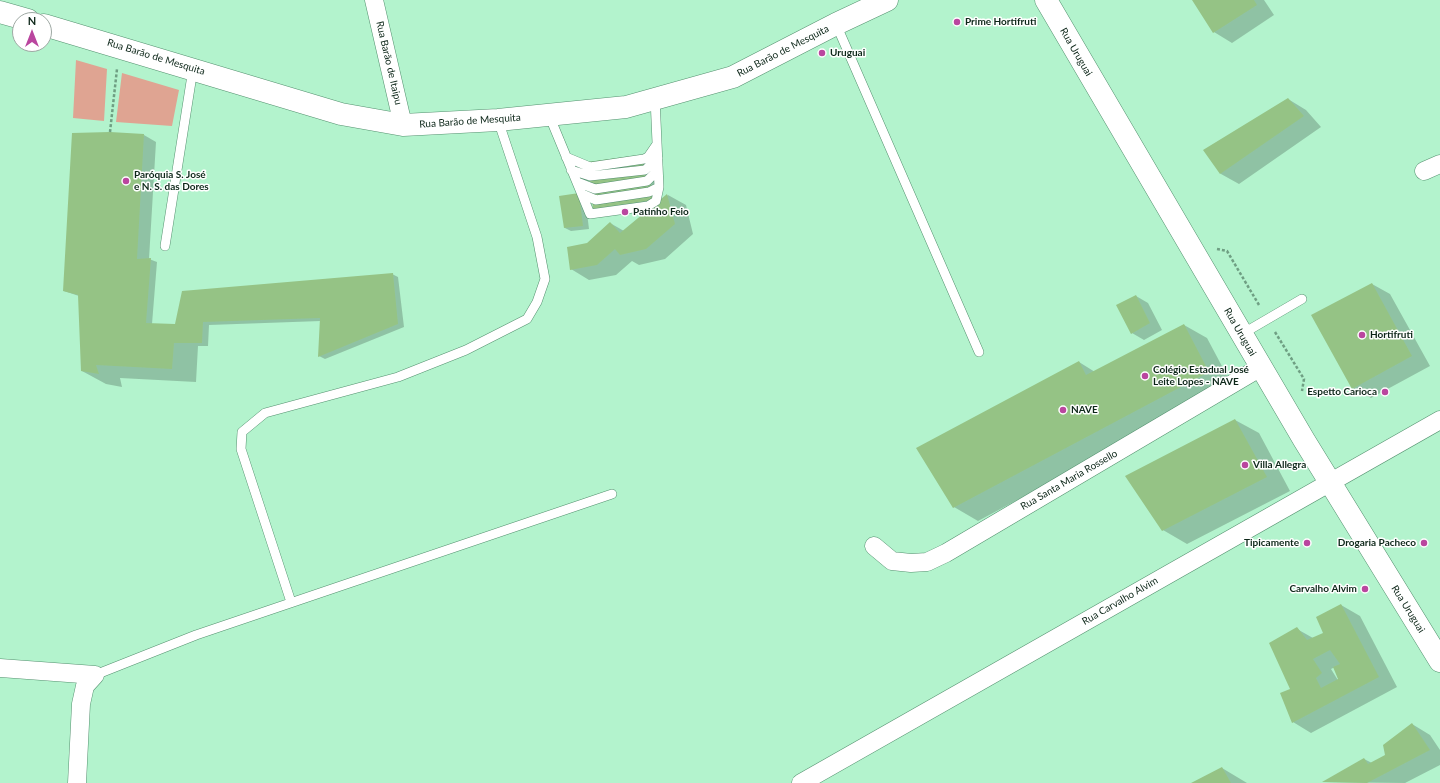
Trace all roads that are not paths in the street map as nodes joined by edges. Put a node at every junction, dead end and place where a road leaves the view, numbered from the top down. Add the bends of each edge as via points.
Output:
1 (374, 0) edge
2 (887, 0) edge
3 (1046, 0) edge
4 (0, 12) edge
5 (12, 15) edge
6 (836, 24) junction
7 (52, 26) edge
8 (193, 68) junction
9 (655, 98) junction
10 (549, 115) junction
11 (498, 120) junction
12 (403, 125) junction
13 (657, 144) junction
14 (566, 157) junction
15 (658, 158) junction
16 (571, 170) junction
17 (658, 170) junction
18 (576, 182) junction
19 (659, 187) junction
20 (582, 194) junction
21 (165, 246) dead end
22 (1302, 299) dead end
23 (1242, 334) junction
24 (979, 352) dead end
25 (1261, 367) junction
26 (1440, 420) edge
27 (1329, 482) junction
28 (612, 494) dead end
29 (874, 546) dead end
30 (291, 602) junction
31 (1440, 661) edge
32 (0, 668) edge
33 (95, 674) junction
34 (77, 783) edge
35 (801, 783) edge

1 - 12 street, Rua Barão de Itaipu
2 - 6 main road, Rua Barão de Mesquita
3 - 23 main road, Rua Uruguai
4 - 5 main road
6 - 9 main road, Rua Barão de Mesquita via 733,77
6 - 24 lane
7 - 8 main road, Rua Barão de Mesquita
8 - 12 main road, Rua Barão de Mesquita via 342,114
8 - 21 lane
9 - 10 main road, Rua Barão de Mesquita via 626,107
9 - 13 lane
10 - 11 main road, Rua Barão de Mesquita
10 - 14 lane
11 - 12 main road, Rua Barão de Mesquita
11 - 30 lane via 537,237 545,279 537,302 527,319 466,350 398,377 265,413 242,432 241,449
13 - 14 lane via 644,159 590,167
13 - 15 lane
14 - 16 lane
15 - 16 lane via 645,170 590,176
15 - 17 lane
16 - 18 lane
17 - 18 lane via 646,181 595,188
17 - 19 lane
18 - 20 lane
19 - 20 lane via 649,192 596,200
19 - 20 lane via 656,201 648,206 592,214 588,212
22 - 23 lane
23 - 25 main road, Rua Uruguai
25 - 27 main road, Rua Uruguai
25 - 29 street, Rua Santa Maria Rossello via 946,553 926,562 911,563 892,561
26 - 27 street, Rua Carvalho Alvim
27 - 31 main road, Rua Uruguai
27 - 35 street, Rua Carvalho Alvim
28 - 30 lane
30 - 33 lane via 196,634
32 - 33 street
33 - 34 street via 86,686 81,704

